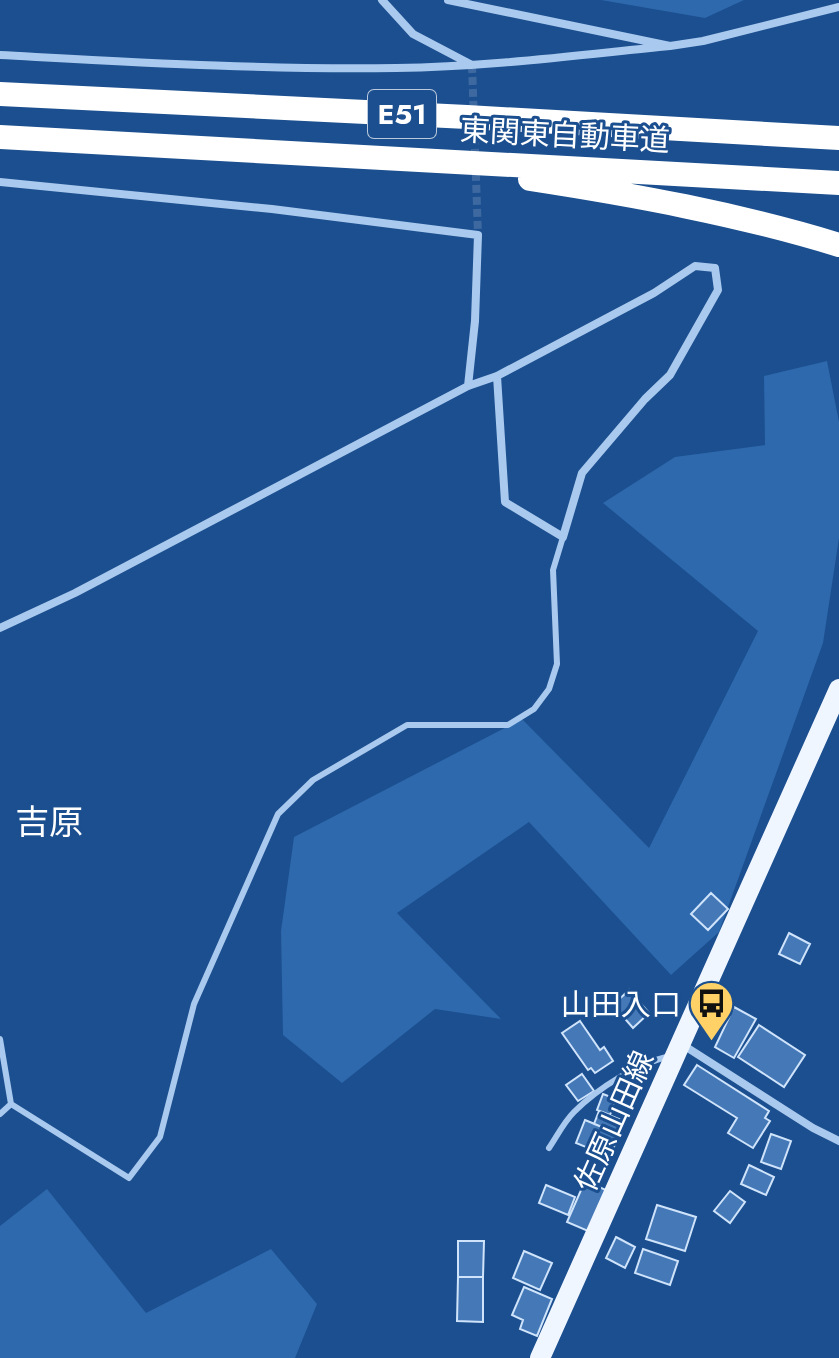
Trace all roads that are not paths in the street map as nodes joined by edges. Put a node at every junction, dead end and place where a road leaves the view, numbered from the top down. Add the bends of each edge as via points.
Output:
1 (382, 0) edge
2 (448, 0) edge
3 (839, 7) edge
4 (670, 46) junction
5 (0, 55) edge
6 (472, 65) junction
7 (0, 94) edge
8 (839, 125) edge
9 (803, 130) junction
10 (0, 137) edge
11 (839, 138) edge
12 (389, 157) junction
13 (0, 182) edge
14 (839, 183) edge
15 (839, 245) edge
16 (497, 376) junction
17 (468, 386) junction
18 (563, 537) junction
19 (0, 628) edge
20 (839, 689) edge
21 (0, 1039) edge
22 (680, 1050) junction
23 (11, 1104) junction
24 (0, 1114) edge
25 (839, 1141) edge
26 (549, 1148) dead end
27 (540, 1358) edge

1 - 6 street via 413,34
2 - 4 street
3 - 4 street
4 - 6 street
5 - 6 street via 299,68
7 - 9 highway, 東関東自動車道 / E51 via 664,128
8 - 9 highway
9 - 11 highway, 東関東自動車道 / E51
10 - 12 highway, 東関東自動車道 / E51
12 - 14 highway, 東関東自動車道 / E51
12 - 15 highway via 649,200
13 - 17 street via 478,235
16 - 17 street
16 - 18 street via 505,502
16 - 18 street via 695,266 715,268 718,290 670,375 582,473
17 - 19 street
18 - 23 lane via 553,570 557,664 549,689 534,709 508,725 407,725 313,780 278,814 194,1004 160,1137 129,1178
20 - 22 main road, 佐原山田線
21 - 23 lane
22 - 25 street
22 - 26 lane via 594,1096 572,1114
22 - 27 main road, 佐原山田線
23 - 24 lane

